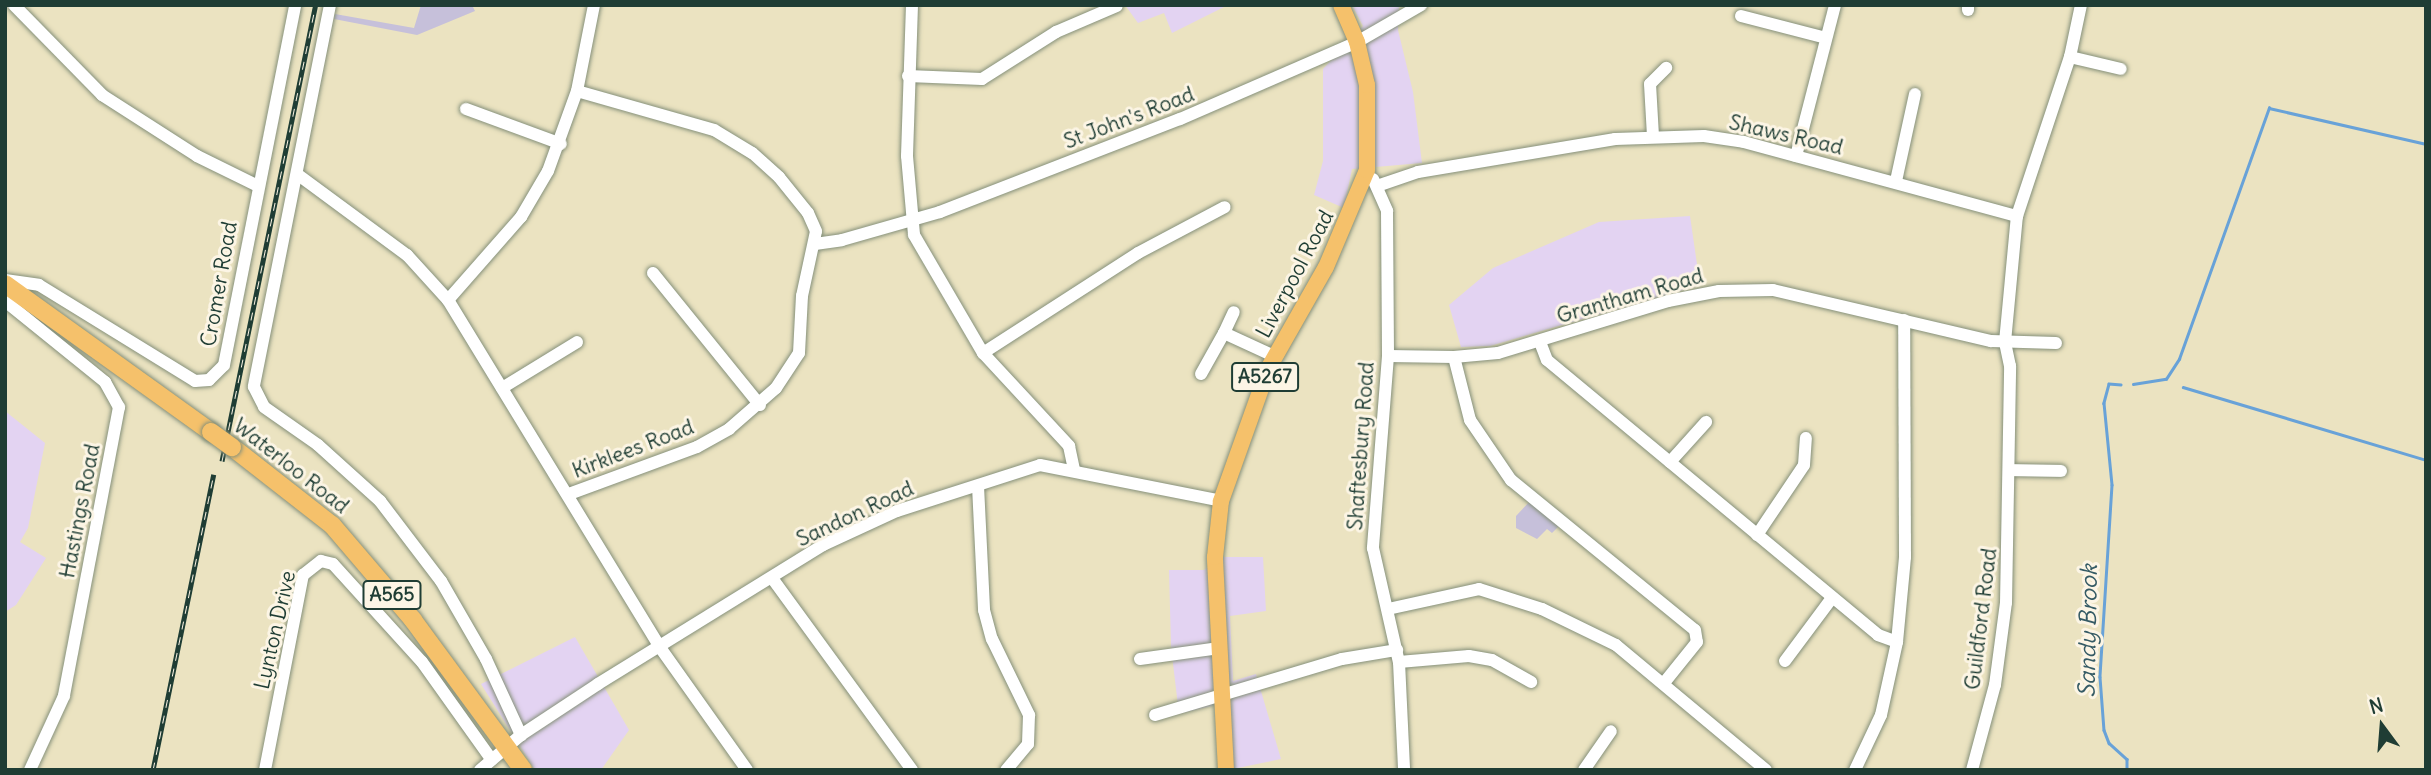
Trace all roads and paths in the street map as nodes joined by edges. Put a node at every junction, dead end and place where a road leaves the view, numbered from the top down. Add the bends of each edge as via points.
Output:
1 (14, 5) edge
2 (330, 5) edge
3 (594, 5) edge
4 (912, 5) edge
5 (1341, 5) edge
6 (1421, 5) edge
7 (1835, 5) edge
8 (2081, 5) edge
9 (292, 6) edge
10 (1117, 6) edge
11 (1741, 16) dead end
12 (1826, 38) junction
13 (1357, 42) junction
14 (2070, 57) junction
15 (1666, 68) dead end
16 (2121, 69) dead end
17 (908, 76) junction
18 (577, 91) junction
19 (1915, 94) dead end
20 (466, 109) dead end
21 (1653, 136) junction
22 (561, 144) junction
23 (1796, 156) junction
24 (1367, 170) junction
25 (297, 174) junction
26 (1896, 181) junction
27 (257, 185) junction
28 (1377, 186) junction
29 (1225, 207) dead end
30 (2017, 216) junction
31 (912, 219) junction
32 (815, 244) junction
33 (653, 273) dead end
34 (5, 282) edge
35 (447, 300) junction
36 (5, 302) edge
37 (1234, 313) dead end
38 (1904, 320) junction
39 (1224, 332) junction
40 (577, 342) dead end
41 (1540, 342) junction
42 (2005, 342) junction
43 (2056, 343) dead end
44 (983, 353) junction
45 (1274, 356) junction
46 (1388, 356) junction
47 (1454, 357) junction
48 (1201, 374) dead end
49 (502, 388) junction
50 (760, 405) junction
51 (1706, 422) dead end
52 (1806, 438) dead end
53 (1670, 462) junction
54 (1074, 469) junction
55 (2010, 470) junction
56 (2061, 471) dead end
57 (978, 486) junction
58 (569, 494) junction
59 (1222, 501) junction
60 (1757, 535) junction
61 (772, 578) junction
62 (1832, 597) junction
63 (1388, 609) junction
64 (1897, 642) junction
65 (659, 646) junction
66 (1219, 648) junction
67 (1398, 656) junction
68 (1140, 659) dead end
69 (1785, 661) dead end
70 (1531, 682) dead end
71 (1664, 683) junction
72 (1222, 697) junction
73 (1155, 715) dead end
74 (1611, 731) dead end
75 (513, 740) junction
76 (492, 760) junction
77 (30, 770) edge
78 (265, 770) edge
79 (481, 770) edge
80 (523, 770) edge
81 (747, 770) edge
82 (912, 770) edge
83 (1006, 770) edge
84 (1226, 770) edge
85 (1404, 770) edge
86 (1584, 770) edge
87 (1766, 770) edge
88 (1856, 770) edge
89 (1972, 770) edge

1 - 27 street via 102,95 197,156
2 - 25 street
3 - 18 street
4 - 17 street
5 - 13 main road, Liverpool Road / A5267
6 - 13 street, St John's Road
7 - 12 street
8 - 14 street, Guildford Road
9 - 27 street, Cromer Road
10 - 17 street via 1056,33 982,79
11 - 12 street
12 - 23 street
13 - 24 main road, Liverpool Road / A5267 via 1367,85
13 - 31 street, St John's Road via 1180,119
14 - 16 street
14 - 30 street, Guildford Road
15 - 21 street via 1650,84
17 - 31 street
18 - 22 street
18 - 32 street via 714,130 752,153 808,213
19 - 26 street
20 - 22 street
21 - 23 street, Shaws Road via 1744,142
21 - 28 street, Shaws Road via 1418,172
22 - 35 street via 522,217
23 - 26 street, Shaws Road
24 - 28 street, Shaftesbury Road
24 - 45 main road, Liverpool Road / A5267 via 1326,267
25 - 35 street via 407,255
25 - 75 street via 254,387 264,407 318,445 380,501 441,581 486,659
26 - 30 street, Shaws Road
27 - 34 street, Cromer Road via 224,365 209,380 195,381 39,285
28 - 46 street, Shaftesbury Road via 1387,211
29 - 44 street via 1138,253
30 - 42 street, Guildford Road
31 - 32 street
31 - 44 street via 918,246
32 - 50 street, Kirklees Road via 803,296 799,353
33 - 50 street
34 - 75 highway, Waterloo Road / A565, bridge via 332,525
35 - 49 street
36 - 77 street, Hastings Road via 106,382 119,407 64,696
37 - 39 street
38 - 41 street, Grantham Road via 1773,290 1719,291 1668,301
38 - 42 street, Grantham Road
38 - 64 street via 1905,556
39 - 45 street
39 - 48 street
40 - 49 street
41 - 47 street, Grantham Road
41 - 53 street via 1547,360
42 - 43 street
42 - 55 street, Guildford Road via 2010,366
44 - 54 street via 1069,446
45 - 59 main road, Liverpool Road / A5267
46 - 47 street, Grantham Road
46 - 63 street, Shaftesbury Road via 1373,548
47 - 71 street via 1470,420 1511,480 1695,630 1697,642
49 - 58 street
50 - 58 street, Kirklees Road via 697,446
51 - 53 street
52 - 60 street via 1804,465
53 - 60 street
54 - 57 street, Sandon Road via 1040,465
54 - 59 street, Sandon Road
55 - 56 street
55 - 89 street, Guildford Road via 2006,603 1995,685
57 - 61 street, Sandon Road via 897,511 823,545
57 - 83 street via 985,610 992,639 1029,715 1028,744
58 - 65 street
59 - 66 main road, Liverpool Road / A5267 via 1215,557
60 - 62 street
61 - 65 street, Sandon Road
61 - 82 street
62 - 64 street via 1878,635
62 - 69 street
63 - 67 street, Shaftesbury Road
63 - 71 street via 1491,589 1595,632
64 - 88 street via 1881,715
65 - 75 street, Sandon Road
65 - 81 street
66 - 68 street
66 - 72 main road, Liverpool Road / A5267
67 - 70 street via 1492,660
67 - 72 street via 1342,659
67 - 85 street, Shaftesbury Road
71 - 87 street
72 - 73 street
72 - 84 main road, Liverpool Road / A5267
74 - 86 street
75 - 76 street, Sandon Road
75 - 80 highway, Waterloo Road / A565
76 - 78 street, Lynton Drive via 422,662 333,564 321,561 303,575
76 - 79 street, Sandon Road

